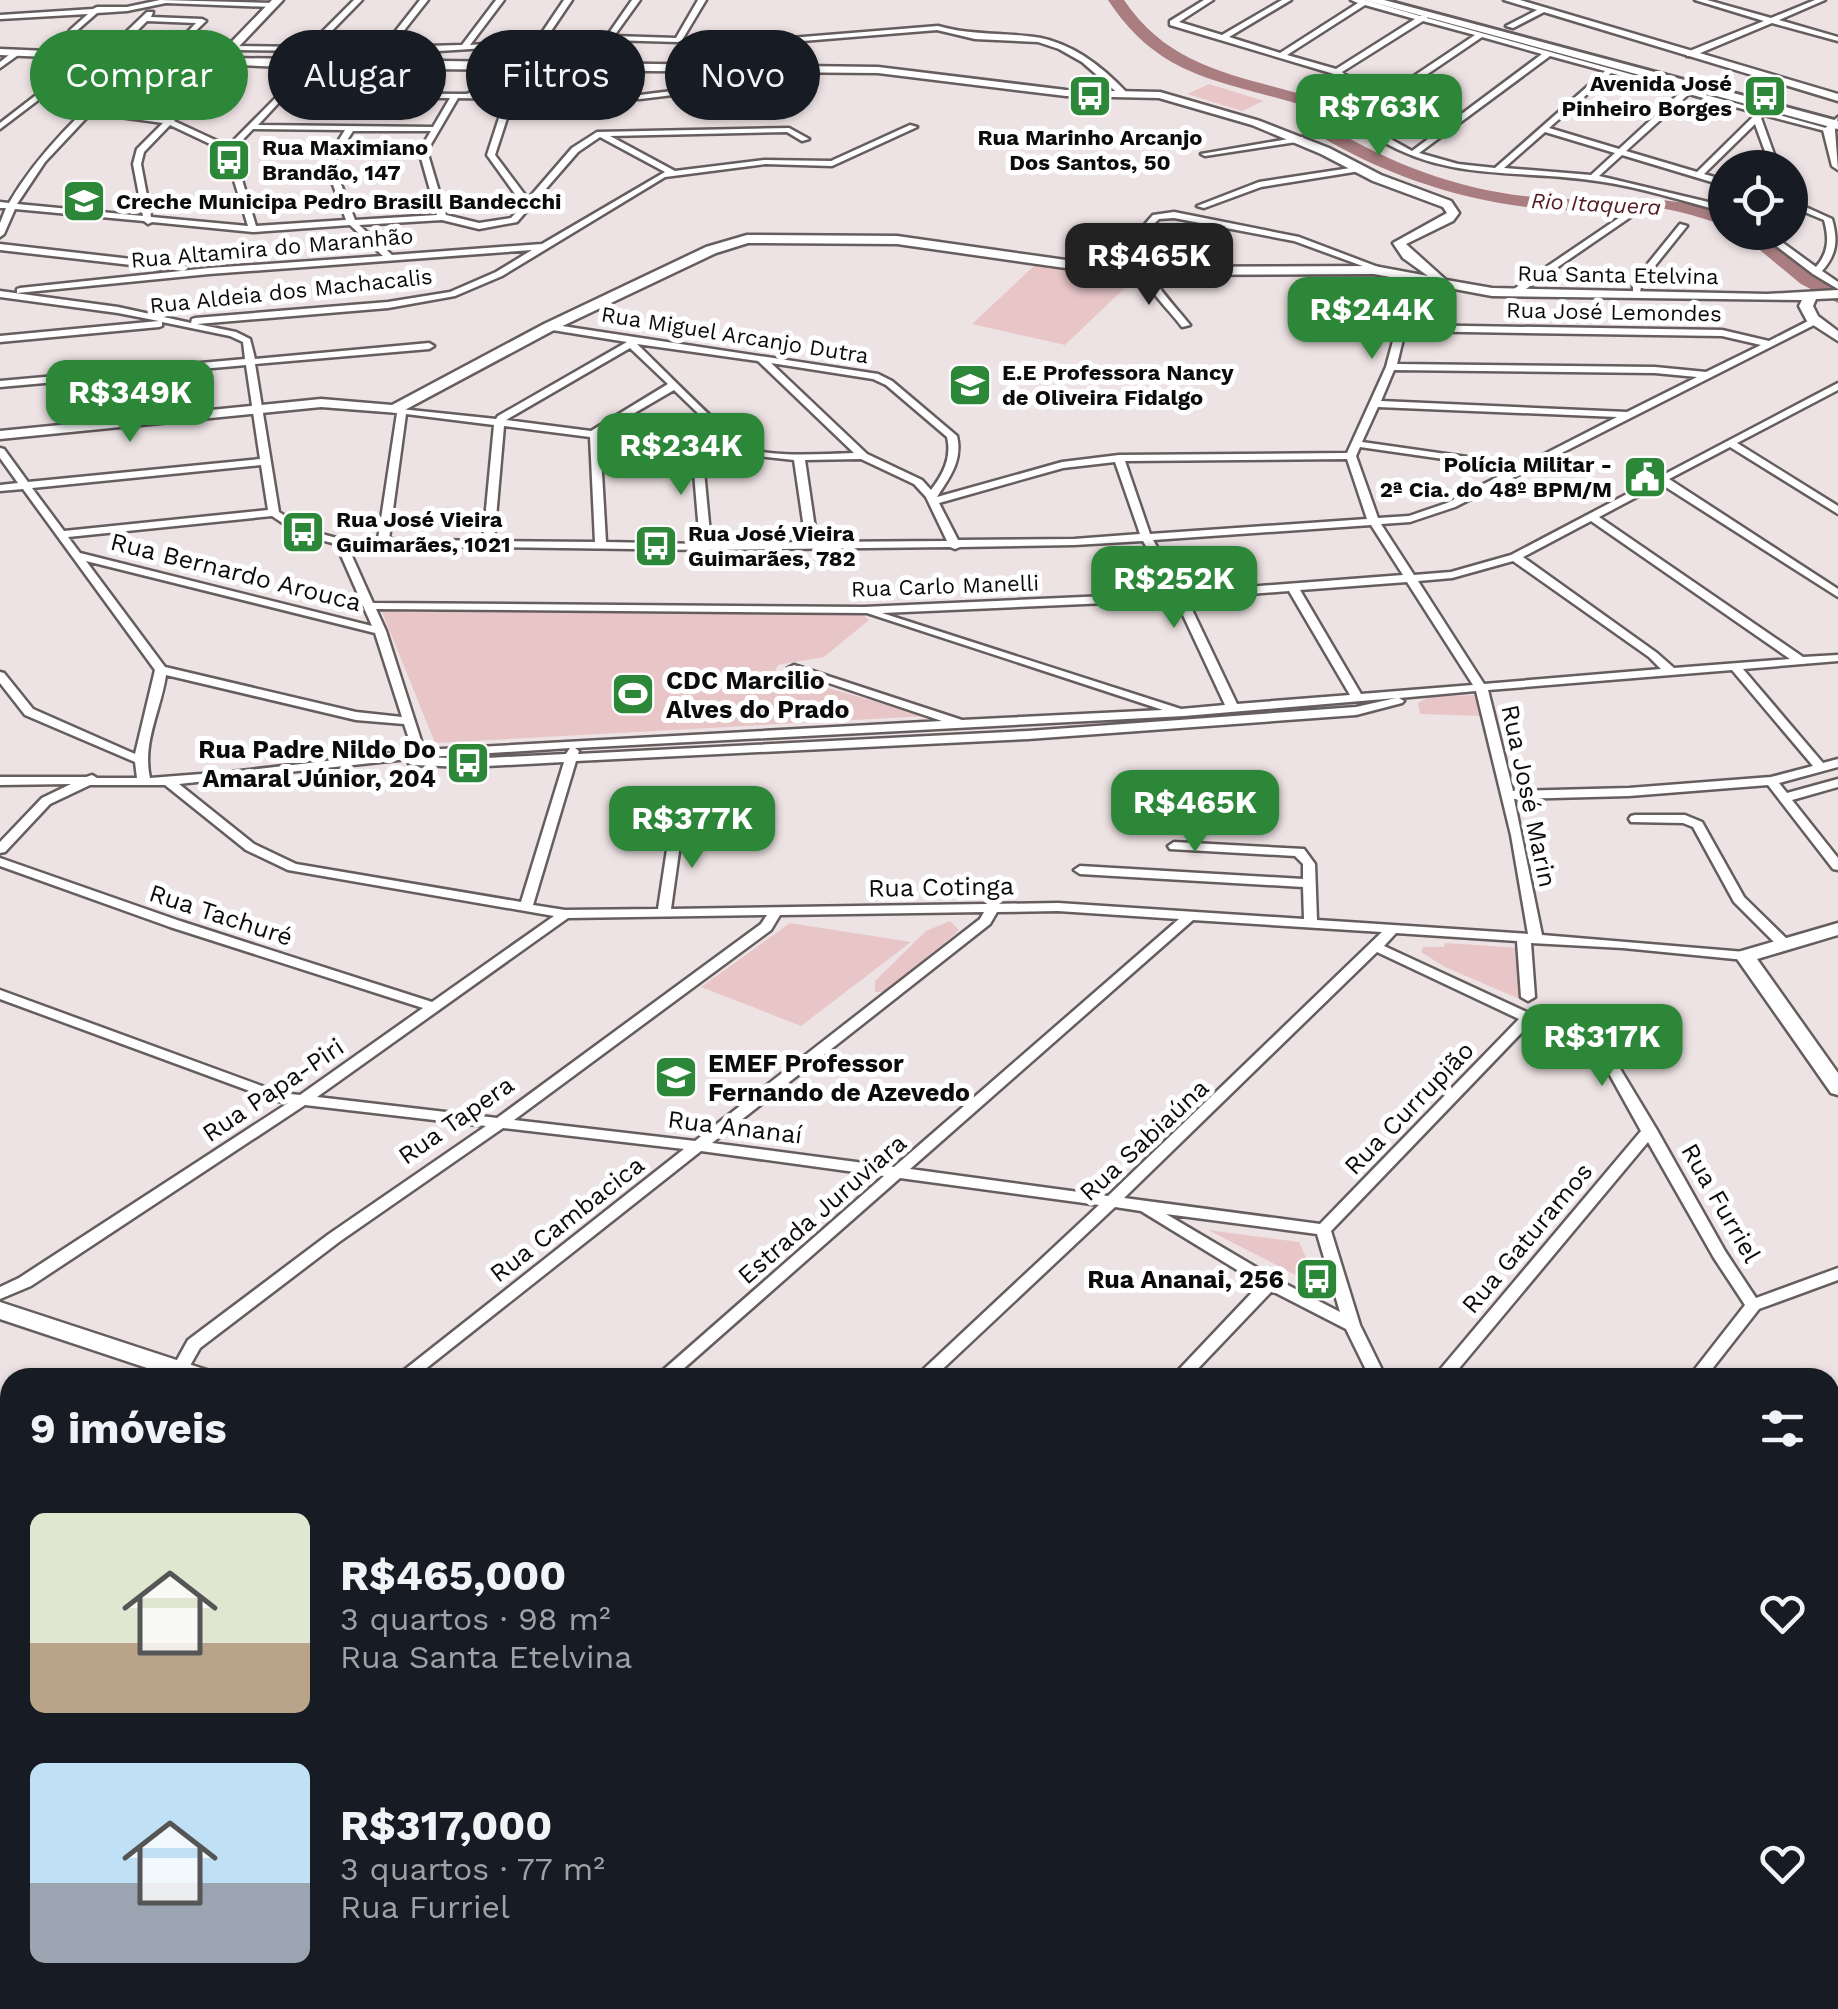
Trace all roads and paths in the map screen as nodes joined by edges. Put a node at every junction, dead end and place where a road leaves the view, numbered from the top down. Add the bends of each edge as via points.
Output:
1 (80, 0) edge
2 (138, 0) edge
3 (358, 0) edge
4 (424, 0) edge
5 (500, 0) edge
6 (568, 0) edge
7 (636, 0) edge
8 (702, 0) edge
9 (1209, 0) edge
10 (1287, 0) edge
11 (1386, 0) edge
12 (1509, 0) edge
13 (1698, 0) edge
14 (1821, 0) edge
15 (165, 1) edge
16 (1363, 1) edge
17 (275, 3) edge
18 (97, 9) junction
19 (128, 9) junction
20 (153, 10) junction
21 (1544, 10) junction
22 (65, 14) junction
23 (1426, 15) junction
24 (34, 16) junction
25 (0, 17) edge
26 (145, 19) junction
27 (1772, 21) junction
28 (1510, 26) dead end
29 (20, 28) dead end
30 (75, 30) edge
31 (133, 30) edge
32 (193, 30) edge
33 (248, 30) edge
34 (328, 30) edge
35 (400, 30) edge
36 (548, 30) edge
37 (615, 30) edge
38 (1480, 35) junction
39 (820, 38) edge
40 (645, 39) edge
41 (1221, 39) junction
42 (1838, 39) edge
43 (446, 49) edge
44 (463, 49) junction
45 (466, 49) edge
46 (0, 52) edge
47 (17, 53) junction
48 (30, 54) edge
49 (1547, 54) junction
50 (1690, 54) junction
51 (1280, 56) junction
52 (0, 66) edge
53 (820, 70) edge
54 (1336, 72) junction
55 (1608, 72) junction
56 (1686, 92) junction
57 (1124, 94) junction
58 (446, 97) edge
59 (455, 97) junction
60 (466, 97) edge
61 (1838, 98) edge
62 (30, 103) edge
63 (1378, 104) junction
64 (268, 113) edge
65 (1759, 114) junction
66 (80, 120) edge
67 (161, 120) edge
68 (502, 120) edge
69 (168, 121) junction
70 (0, 126) edge
71 (913, 126) dead end
72 (254, 127) junction
73 (351, 128) junction
74 (433, 129) junction
75 (1544, 129) junction
76 (1835, 129) edge
77 (600, 134) junction
78 (805, 139) dead end
79 (1300, 139) junction
80 (228, 150) junction
81 (1769, 150) edge
82 (1619, 151) junction
83 (1415, 152) junction
84 (1206, 154) dead end
85 (1838, 166) edge
86 (1357, 168) junction
87 (1496, 170) junction
88 (672, 172) junction
89 (1699, 175) junction
90 (1592, 178) junction
91 (1708, 178) edge
92 (526, 203) junction
93 (5, 205) edge
94 (1708, 205) edge
95 (1201, 206) dead end
96 (1808, 211) edge
97 (1632, 212) dead end
98 (442, 217) junction
99 (148, 221) junction
100 (351, 222) junction
101 (1683, 226) dead end
102 (253, 230) junction
103 (0, 234) edge
104 (548, 246) junction
105 (0, 248) edge
106 (1786, 250) edge
107 (389, 257) junction
108 (210, 271) junction
109 (1388, 271) junction
110 (1144, 272) junction
111 (1816, 272) junction
112 (1414, 278) junction
113 (1450, 286) junction
114 (1838, 286) edge
115 (0, 293) edge
116 (1514, 293) junction
117 (1838, 294) edge
118 (1636, 295) junction
119 (1813, 296) junction
120 (1767, 298) junction
121 (1813, 320) junction
122 (177, 322) junction
123 (1185, 325) dead end
124 (550, 326) junction
125 (1399, 328) junction
126 (1838, 337) edge
127 (0, 338) edge
128 (633, 342) junction
129 (1767, 343) junction
130 (428, 346) dead end
131 (761, 360) junction
132 (249, 362) junction
133 (1391, 367) junction
134 (1706, 376) junction
135 (0, 384) edge
136 (676, 384) junction
137 (1838, 386) edge
138 (1377, 404) junction
139 (256, 409) junction
140 (398, 410) junction
141 (1630, 415) junction
142 (499, 424) junction
143 (0, 435) edge
144 (596, 436) junction
145 (1730, 443) junction
146 (1357, 444) junction
147 (698, 447) junction
148 (0, 451) edge
149 (744, 452) junction
150 (863, 456) junction
151 (1351, 456) junction
152 (800, 457) junction
153 (1119, 458) junction
154 (264, 462) junction
155 (1526, 468) junction
156 (1663, 480) junction
157 (24, 485) junction
158 (0, 488) edge
159 (932, 498) junction
160 (1838, 511) edge
161 (274, 514) junction
162 (1593, 518) junction
163 (1373, 520) junction
164 (63, 534) junction
165 (1146, 537) junction
166 (340, 542) junction
167 (383, 542) junction
168 (488, 544) junction
169 (601, 545) junction
170 (706, 546) junction
171 (812, 546) junction
172 (955, 546) junction
173 (80, 556) junction
174 (1515, 557) junction
175 (1412, 579) junction
176 (1293, 588) junction
177 (1838, 594) edge
178 (1180, 596) junction
179 (367, 606) junction
180 (864, 610) junction
181 (380, 631) junction
182 (1838, 658) edge
183 (1800, 661) junction
184 (1735, 667) junction
185 (794, 668) dead end
186 (162, 670) junction
187 (1672, 673) junction
188 (0, 675) edge
189 (1482, 690) junction
190 (1423, 693) junction
191 (1358, 698) junction
192 (1233, 709) junction
193 (1186, 718) junction
194 (408, 720) junction
195 (968, 732) junction
196 (573, 752) junction
197 (421, 758) junction
198 (137, 759) junction
199 (1838, 762) edge
200 (1820, 767) junction
201 (93, 779) junction
202 (1771, 780) junction
203 (0, 781) edge
204 (144, 781) junction
205 (168, 781) junction
206 (1838, 784) edge
207 (1508, 796) junction
208 (1788, 797) junction
209 (1635, 819) dead end
210 (677, 823) dead end
211 (1174, 846) dead end
212 (0, 849) edge
213 (0, 862) edge
214 (1838, 866) edge
215 (1080, 870) dead end
216 (1308, 883) junction
217 (526, 906) junction
218 (992, 909) junction
219 (775, 912) junction
220 (664, 913) junction
221 (565, 914) junction
222 (1191, 915) junction
223 (1311, 924) junction
224 (1838, 929) edge
225 (1392, 930) junction
226 (1530, 940) junction
227 (1784, 944) junction
228 (1378, 948) junction
229 (1744, 956) junction
230 (0, 994) edge
231 (1528, 998) dead end
232 (430, 1006) junction
233 (1528, 1018) junction
234 (1835, 1078) edge
235 (301, 1101) junction
236 (497, 1126) junction
237 (1650, 1130) junction
238 (699, 1146) junction
239 (898, 1174) junction
240 (1111, 1202) junction
241 (1142, 1206) junction
242 (1323, 1230) junction
243 (1838, 1274) edge
244 (1270, 1282) junction
245 (0, 1293) edge
246 (1752, 1305) junction
247 (0, 1310) edge
248 (1352, 1325) junction
249 (162, 1368) edge
250 (179, 1368) edge
251 (415, 1368) edge
252 (674, 1368) edge
253 (933, 1368) edge
254 (1188, 1368) edge
255 (1373, 1368) edge
256 (1450, 1368) edge
257 (1704, 1368) edge

1 - 22 street
2 - 19 street
3 - 34 street
4 - 35 street
5 - 44 street
6 - 36 street
7 - 37 street
8 - 40 street via 680,39
9 - 41 street via 1173,24
10 - 41 street
11 - 23 main road
12 - 21 street
13 - 27 street
14 - 27 street
15 - 17 street
15 - 19 street
15 - 20 street
16 - 23 main road
16 - 51 street
17 - 33 street
18 - 19 street
18 - 22 street
18 - 30 street
19 - 20 street
20 - 26 street
21 - 28 street
21 - 50 street
22 - 24 street
23 - 38 street
23 - 54 street
23 - 76 main road
24 - 25 street
24 - 29 street
26 - 31 street
26 - 32 street via 202,21
27 - 42 street
27 - 50 street
38 - 49 street
38 - 63 street
39 - 57 street via 938,28 956,36 1038,40 1066,50
41 - 51 street
43 - 44 street
44 - 45 street
46 - 47 street
47 - 48 street
47 - 52 street
49 - 55 street
49 - 83 street
50 - 61 street
51 - 54 street
53 - 57 street
54 - 63 street
55 - 56 street
55 - 75 street
56 - 65 street
56 - 82 street
57 - 79 street via 1172,96
58 - 59 street
59 - 60 street
59 - 74 street
62 - 70 street
63 - 83 street via 1384,138
64 - 72 street
65 - 76 street
65 - 81 street
65 - 89 street
66 - 93 street
67 - 69 street
68 - 92 street via 491,154
69 - 80 street
69 - 99 street via 137,157
71 - 88 street, Rua Aldeia dos Machacalis via 832,164 769,162
72 - 73 street
72 - 80 street
73 - 74 street
73 - 100 street via 332,166
74 - 98 street via 423,159
75 - 82 street
75 - 87 street
76 - 85 street
77 - 78 street via 789,130
77 - 88 street
77 - 92 street via 575,150
79 - 84 street
79 - 86 street
80 - 102 street
82 - 89 street
82 - 90 street
83 - 87 street
86 - 95 street via 1259,185
86 - 113 street via 1452,209 1449,218 1399,243
87 - 90 street
88 - 104 street, Rua Aldeia dos Machacalis
89 - 91 street
90 - 94 street
92 - 98 street via 514,220 493,225
93 - 99 street
93 - 103 street
96 - 111 street via 1828,219 1831,256
97 - 116 street
98 - 100 street
99 - 102 street
100 - 102 street
100 - 107 street
101 - 118 street via 1638,282
104 - 107 street, Rua Altamira do Maranhão
104 - 122 street, Rua Aldeia dos Machacalis via 476,286 424,300
105 - 108 street
106 - 111 street
107 - 108 street, Rua Altamira do Maranhão
108 - 115 street, Rua Altamira do Maranhão
109 - 110 street, Rua Santa Etelvina
109 - 110 street via 1296,239 1166,215 1141,233
109 - 112 street, Rua Santa Etelvina
110 - 123 street
110 - 124 street, Rua Santa Etelvina via 897,240 747,239
111 - 114 street
112 - 113 street, Rua Santa Etelvina
112 - 125 street
113 - 116 street, Rua Santa Etelvina
115 - 122 street
116 - 118 street, Rua Santa Etelvina
117 - 119 street, Rua Santa Etelvina
118 - 120 street, Rua Santa Etelvina
119 - 120 street, Rua Santa Etelvina
119 - 121 street via 1806,306
120 - 121 street
121 - 126 street
121 - 129 street
122 - 127 street, Rua Aldeia dos Machacalis
122 - 132 street via 242,337
124 - 128 street, Rua Miguel Arcanjo Dutra
124 - 140 street, Rua Santa Etelvina
125 - 129 street, Rua José Lemondes via 1722,333
125 - 133 street
128 - 131 street, Rua Miguel Arcanjo Dutra
128 - 136 street
128 - 142 street
129 - 134 street
130 - 132 street
131 - 150 street
131 - 159 street, Rua Miguel Arcanjo Dutra via 890,383 955,443 953,462
132 - 135 street
132 - 139 street
133 - 134 street
133 - 138 street
134 - 141 street
136 - 144 street
136 - 149 street
137 - 145 street, Rua Carlo Manelli
138 - 141 street
138 - 146 street
139 - 140 street via 336,403
139 - 143 street
139 - 154 street
140 - 142 street
140 - 167 street
141 - 155 street
142 - 144 street
142 - 168 street
144 - 147 street
144 - 169 street
145 - 156 street, Rua Carlo Manelli
145 - 160 street
146 - 151 street
146 - 155 street
147 - 149 street
147 - 170 street
148 - 157 street
149 - 152 street
150 - 152 street
150 - 159 street via 918,482
151 - 153 street
151 - 163 street, Rua José Marin
152 - 171 street
153 - 159 street via 1062,465
153 - 165 street
154 - 157 street
154 - 161 street
155 - 163 street via 1433,513
156 - 162 street, Rua Carlo Manelli
156 - 177 street
157 - 158 street
157 - 164 street
159 - 172 street
161 - 164 street
161 - 166 street
162 - 174 street, Rua Carlo Manelli
162 - 183 street
163 - 165 street
163 - 175 street, Rua José Marin
164 - 173 street
165 - 172 street
165 - 178 street
166 - 167 street
166 - 179 street
167 - 168 street
168 - 169 street
169 - 170 street
170 - 171 street
171 - 172 street
173 - 181 street, Rua Bernardo Arouca
173 - 186 street
174 - 175 street, Rua Carlo Manelli
174 - 187 street
175 - 176 street, Rua Carlo Manelli
175 - 189 street, Rua José Marin
176 - 178 street, Rua Carlo Manelli
176 - 191 street
178 - 180 street, Rua Carlo Manelli
178 - 192 street
179 - 180 street, Rua Carlo Manelli
179 - 181 street
180 - 193 street
181 - 194 street
182 - 183 street
183 - 184 street
184 - 187 street
184 - 200 street
185 - 195 street
186 - 194 street via 356,716
186 - 198 street
187 - 189 street
188 - 198 street via 29,712
189 - 190 street
189 - 207 street, Rua José Marin
190 - 191 street
190 - 193 street via 1356,711
191 - 192 street
192 - 193 street
193 - 195 street
194 - 197 street
195 - 196 street
196 - 197 street
196 - 217 street
197 - 205 street
198 - 204 street
199 - 200 street
200 - 202 street
201 - 203 street
201 - 204 street
201 - 212 street via 46,802
202 - 207 street
202 - 208 street
204 - 205 street
205 - 217 street, Rua Cotinga via 250,848 292,867
206 - 208 street
207 - 226 street, Rua José Marin
208 - 214 street
209 - 227 street via 1698,825 1739,899
210 - 220 street
211 - 216 street via 1300,852 1309,864
213 - 232 street, Rua Tachuré
215 - 216 street
216 - 223 street
217 - 221 street, Rua Cotinga
218 - 219 street, Rua Cotinga
218 - 222 street, Rua Cotinga
218 - 238 street, Rua Cambacica
219 - 220 street, Rua Cotinga
219 - 236 street, Rua Tapera via 766,927
220 - 221 street, Rua Cotinga
221 - 232 street, Rua Papa-Piri
222 - 223 street, Rua Cotinga
222 - 239 street, Estrada Juruviara
223 - 225 street, Rua Cotinga
224 - 227 street
225 - 226 street, Rua Cotinga
225 - 228 street, Rua Sabiaúna
226 - 229 street, Rua Cotinga
226 - 231 street, Rua José Marin
227 - 229 street
228 - 233 street, Rua Furriel
228 - 240 street, Rua Sabiaúna
229 - 234 street
230 - 235 street, Rua Ananaí
232 - 235 street, Rua Papa-Piri
233 - 237 street, Rua Furriel via 1611,1065
233 - 242 street, Rua Currupião
235 - 236 street, Rua Ananaí
235 - 245 street, Rua Papa-Piri
236 - 238 street, Rua Ananaí
236 - 250 street, Rua Tapera via 194,1344
237 - 246 street, Rua Furriel
237 - 256 street, Rua Gaturamos
238 - 239 street, Rua Ananaí
238 - 251 street, Rua Cambacica
239 - 240 street, Rua Ananaí
239 - 252 street, Estrada Juruviara
240 - 241 street, Rua Ananaí
240 - 253 street, Rua Sabiaúna
241 - 242 street, Rua Ananaí
241 - 244 street
242 - 248 street
243 - 246 street
244 - 248 street
244 - 254 street
246 - 257 street
247 - 249 street
248 - 255 street

